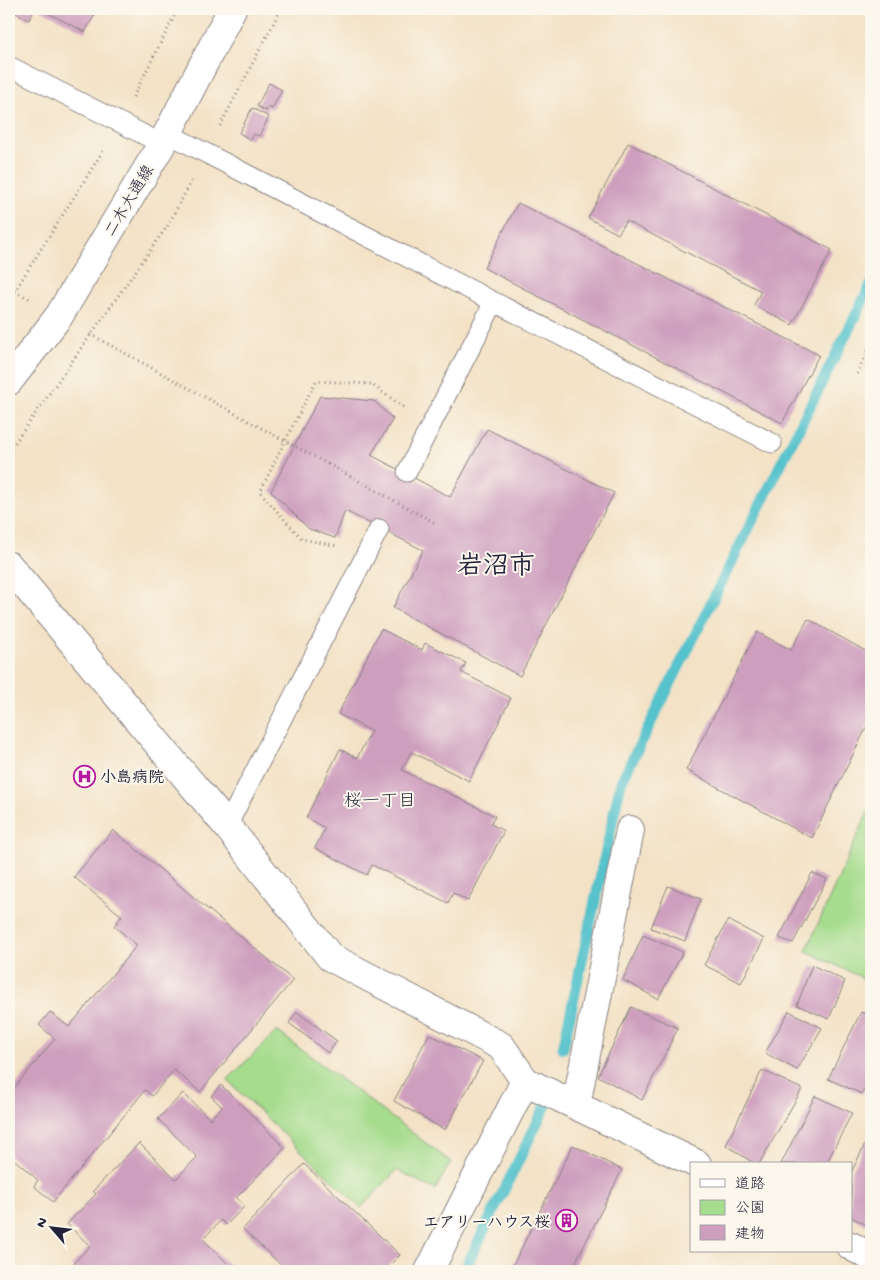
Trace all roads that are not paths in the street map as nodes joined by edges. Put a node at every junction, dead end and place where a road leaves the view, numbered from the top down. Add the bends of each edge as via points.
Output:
1 (232, 9) edge
2 (9, 66) edge
3 (164, 139) junction
4 (494, 302) junction
5 (9, 381) edge
6 (772, 443) dead end
7 (408, 472) dead end
8 (378, 529) dead end
9 (9, 566) edge
10 (227, 826) junction
11 (630, 830) dead end
12 (525, 1081) junction
13 (576, 1105) junction
14 (693, 1162) edge
15 (852, 1247) edge
16 (871, 1257) edge
17 (430, 1271) edge

1 - 3 street, 二木大通線
2 - 3 lane via 120,123
3 - 4 lane via 205,154
3 - 5 street, 二木大通線 via 58,316
4 - 6 lane
4 - 7 lane
8 - 10 lane
9 - 10 street
10 - 12 street via 330,957 501,1046
11 - 13 street
12 - 13 street
12 - 17 street
13 - 14 street
15 - 16 street

